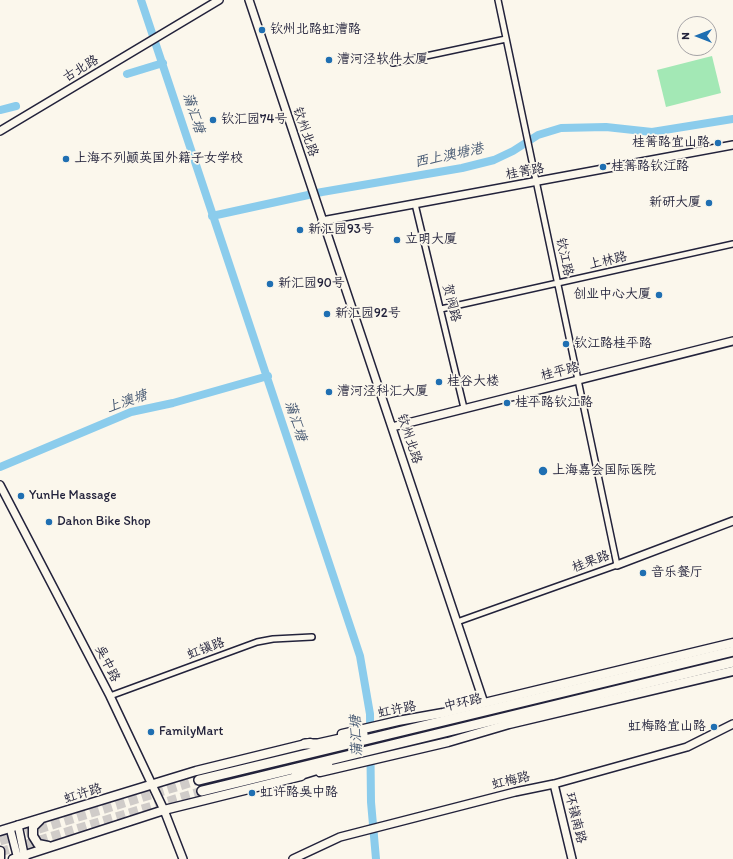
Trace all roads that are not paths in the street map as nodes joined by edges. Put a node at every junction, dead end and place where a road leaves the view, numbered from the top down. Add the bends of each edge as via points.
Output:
1 (219, 0) edge
2 (249, 0) edge
3 (498, 0) edge
4 (506, 39) junction
5 (393, 63) dead end
6 (0, 131) edge
7 (733, 145) edge
8 (537, 182) junction
9 (415, 204) junction
10 (322, 221) junction
11 (733, 244) edge
12 (559, 284) junction
13 (441, 309) junction
14 (733, 341) edge
15 (579, 379) junction
16 (464, 408) junction
17 (392, 426) junction
18 (0, 485) edge
19 (733, 521) edge
20 (617, 565) junction
21 (457, 622) junction
22 (312, 637) dead end
23 (733, 643) edge
24 (733, 652) edge
25 (733, 662) edge
26 (733, 671) edge
27 (110, 696) junction
28 (484, 703) junction
29 (733, 724) edge
30 (383, 730) junction
31 (356, 736) junction
32 (305, 744) joint
33 (385, 751) junction
34 (358, 758) junction
35 (296, 776) joint
36 (199, 780) tunnel mouth
37 (554, 784) junction
38 (152, 785) junction
39 (202, 790) tunnel mouth
40 (164, 810) junction
41 (40, 820) junction
42 (14, 826) junction
43 (0, 831) edge
44 (48, 846) junction
45 (0, 851) edge
46 (0, 858) edge
47 (20, 858) edge
48 (183, 859) edge
49 (293, 859) edge
50 (572, 859) edge

1 - 6 street, 古北路
2 - 10 street, 钦州北路
3 - 4 street, 钦江路
4 - 5 street
4 - 8 street, 钦江路
7 - 8 street, 桂箐路
8 - 9 street, 桂箐路
8 - 12 street, 钦江路
9 - 10 street, 桂箐路
9 - 13 street, 贺阀路
10 - 17 street, 钦州北路
11 - 12 street, 上林路
12 - 13 street, 上林路
12 - 15 street, 钦江路
13 - 16 street, 贺阀路
14 - 15 street, 桂平路
15 - 16 street, 桂平路
15 - 20 street, 钦江路
16 - 17 street, 桂平路
17 - 21 street, 钦州北路
18 - 27 street, 吴中路
19 - 20 street, 桂果路
20 - 21 street, 桂果路
21 - 28 street, 钦州北路
22 - 27 street, 虹镇路 via 257,642
23 - 28 main road, 虹许路
24 - 30 highway, 中环路 via 435,723
25 - 33 highway, 中环路 via 465,726
26 - 33 main road via 509,724 448,742
27 - 38 street, 吴中路
28 - 30 main road, 虹许路
29 - 37 street, 虹梅路 via 687,747
30 - 31 highway, 中环路
31 - 32 highway via 318,744
31 - 36 highway, 中环路
32 - 38 main road, 虹许路 via 196,771
33 - 34 highway, 中环路
34 - 35 highway
34 - 39 highway, 中环路
35 - 40 main road
37 - 49 street, 虹梅路 via 360,832 324,843
37 - 50 street, 环镇南路
38 - 40 street, 吴中路
38 - 41 main road, 虹许路
40 - 44 main road
40 - 48 street, 吴中路
41 - 42 main road, 虹许路
41 - 44 main road via 34,827 33,836 38,844
42 - 43 main road, 虹许路
42 - 47 street
44 - 47 main road
45 - 46 main road

